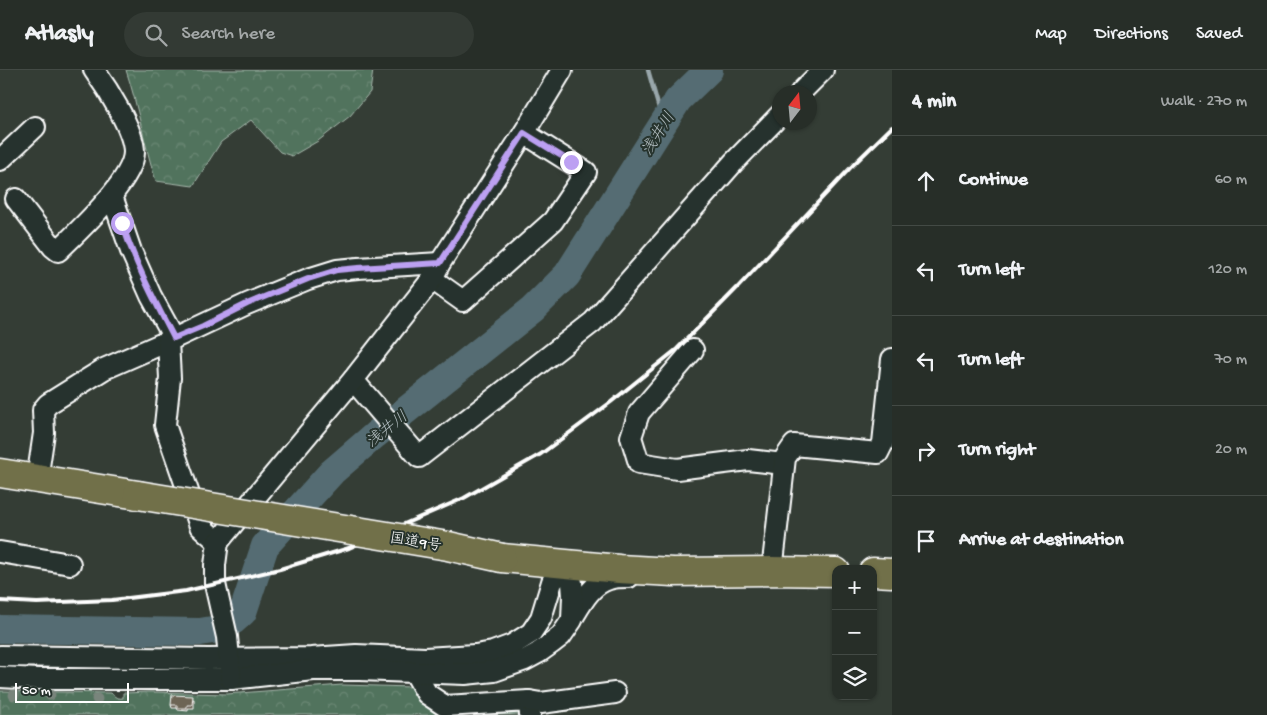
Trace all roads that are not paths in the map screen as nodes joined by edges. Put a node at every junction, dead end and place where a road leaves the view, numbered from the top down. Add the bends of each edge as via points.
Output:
1 (94, 70) edge
2 (562, 70) edge
3 (823, 70) edge
4 (808, 85) edge
5 (772, 123) edge
6 (35, 127) dead end
7 (524, 133) junction
8 (0, 160) edge
9 (112, 196) junction
10 (16, 199) dead end
11 (436, 271) junction
12 (171, 339) junction
13 (693, 350) dead end
14 (892, 359) edge
15 (353, 380) junction
16 (784, 464) junction
17 (0, 473) edge
18 (37, 480) junction
19 (218, 542) junction
20 (0, 552) edge
21 (70, 564) dead end
22 (566, 564) junction
23 (772, 571) junction
24 (673, 572) junction
25 (832, 572) edge
26 (877, 572) edge
27 (892, 572) edge
28 (572, 620) junction
29 (0, 656) edge
30 (230, 669) junction
31 (416, 673) junction
32 (0, 677) edge
33 (615, 693) dead end
34 (530, 708) edge

1 - 9 street via 113,99 129,132 134,152 132,164
2 - 7 street
3 - 4 street
5 - 15 street via 732,163 593,322 419,457
6 - 8 street
7 - 11 street
7 - 11 street via 586,172 553,221 463,301
9 - 10 street via 58,251
9 - 12 street via 131,251
11 - 12 street via 337,270 247,304
11 - 15 street
12 - 18 street via 104,369 48,404 43,410 44,434
12 - 19 street via 165,424 200,526
13 - 16 street via 639,413 631,437 639,463 677,469 748,460
14 - 16 street via 883,443 878,453 794,445
15 - 19 street
16 - 23 street
17 - 18 highway, 国道9号
18 - 22 highway, 国道9号, bridge via 448,546 502,558
19 - 30 street via 215,584 227,637
20 - 21 street
22 - 24 highway, 国道9号
22 - 28 street via 572,583
22 - 30 street via 552,582 541,618 531,633 493,652 425,658 356,655
23 - 24 highway, 国道9号
23 - 25 highway, 国道9号
24 - 28 street via 610,578 585,597
26 - 27 highway
28 - 31 street via 552,644 509,666 465,674
29 - 30 street
30 - 31 street
30 - 32 street via 48,679
31 - 34 street via 427,694 444,706
33 - 34 street via 540,703

